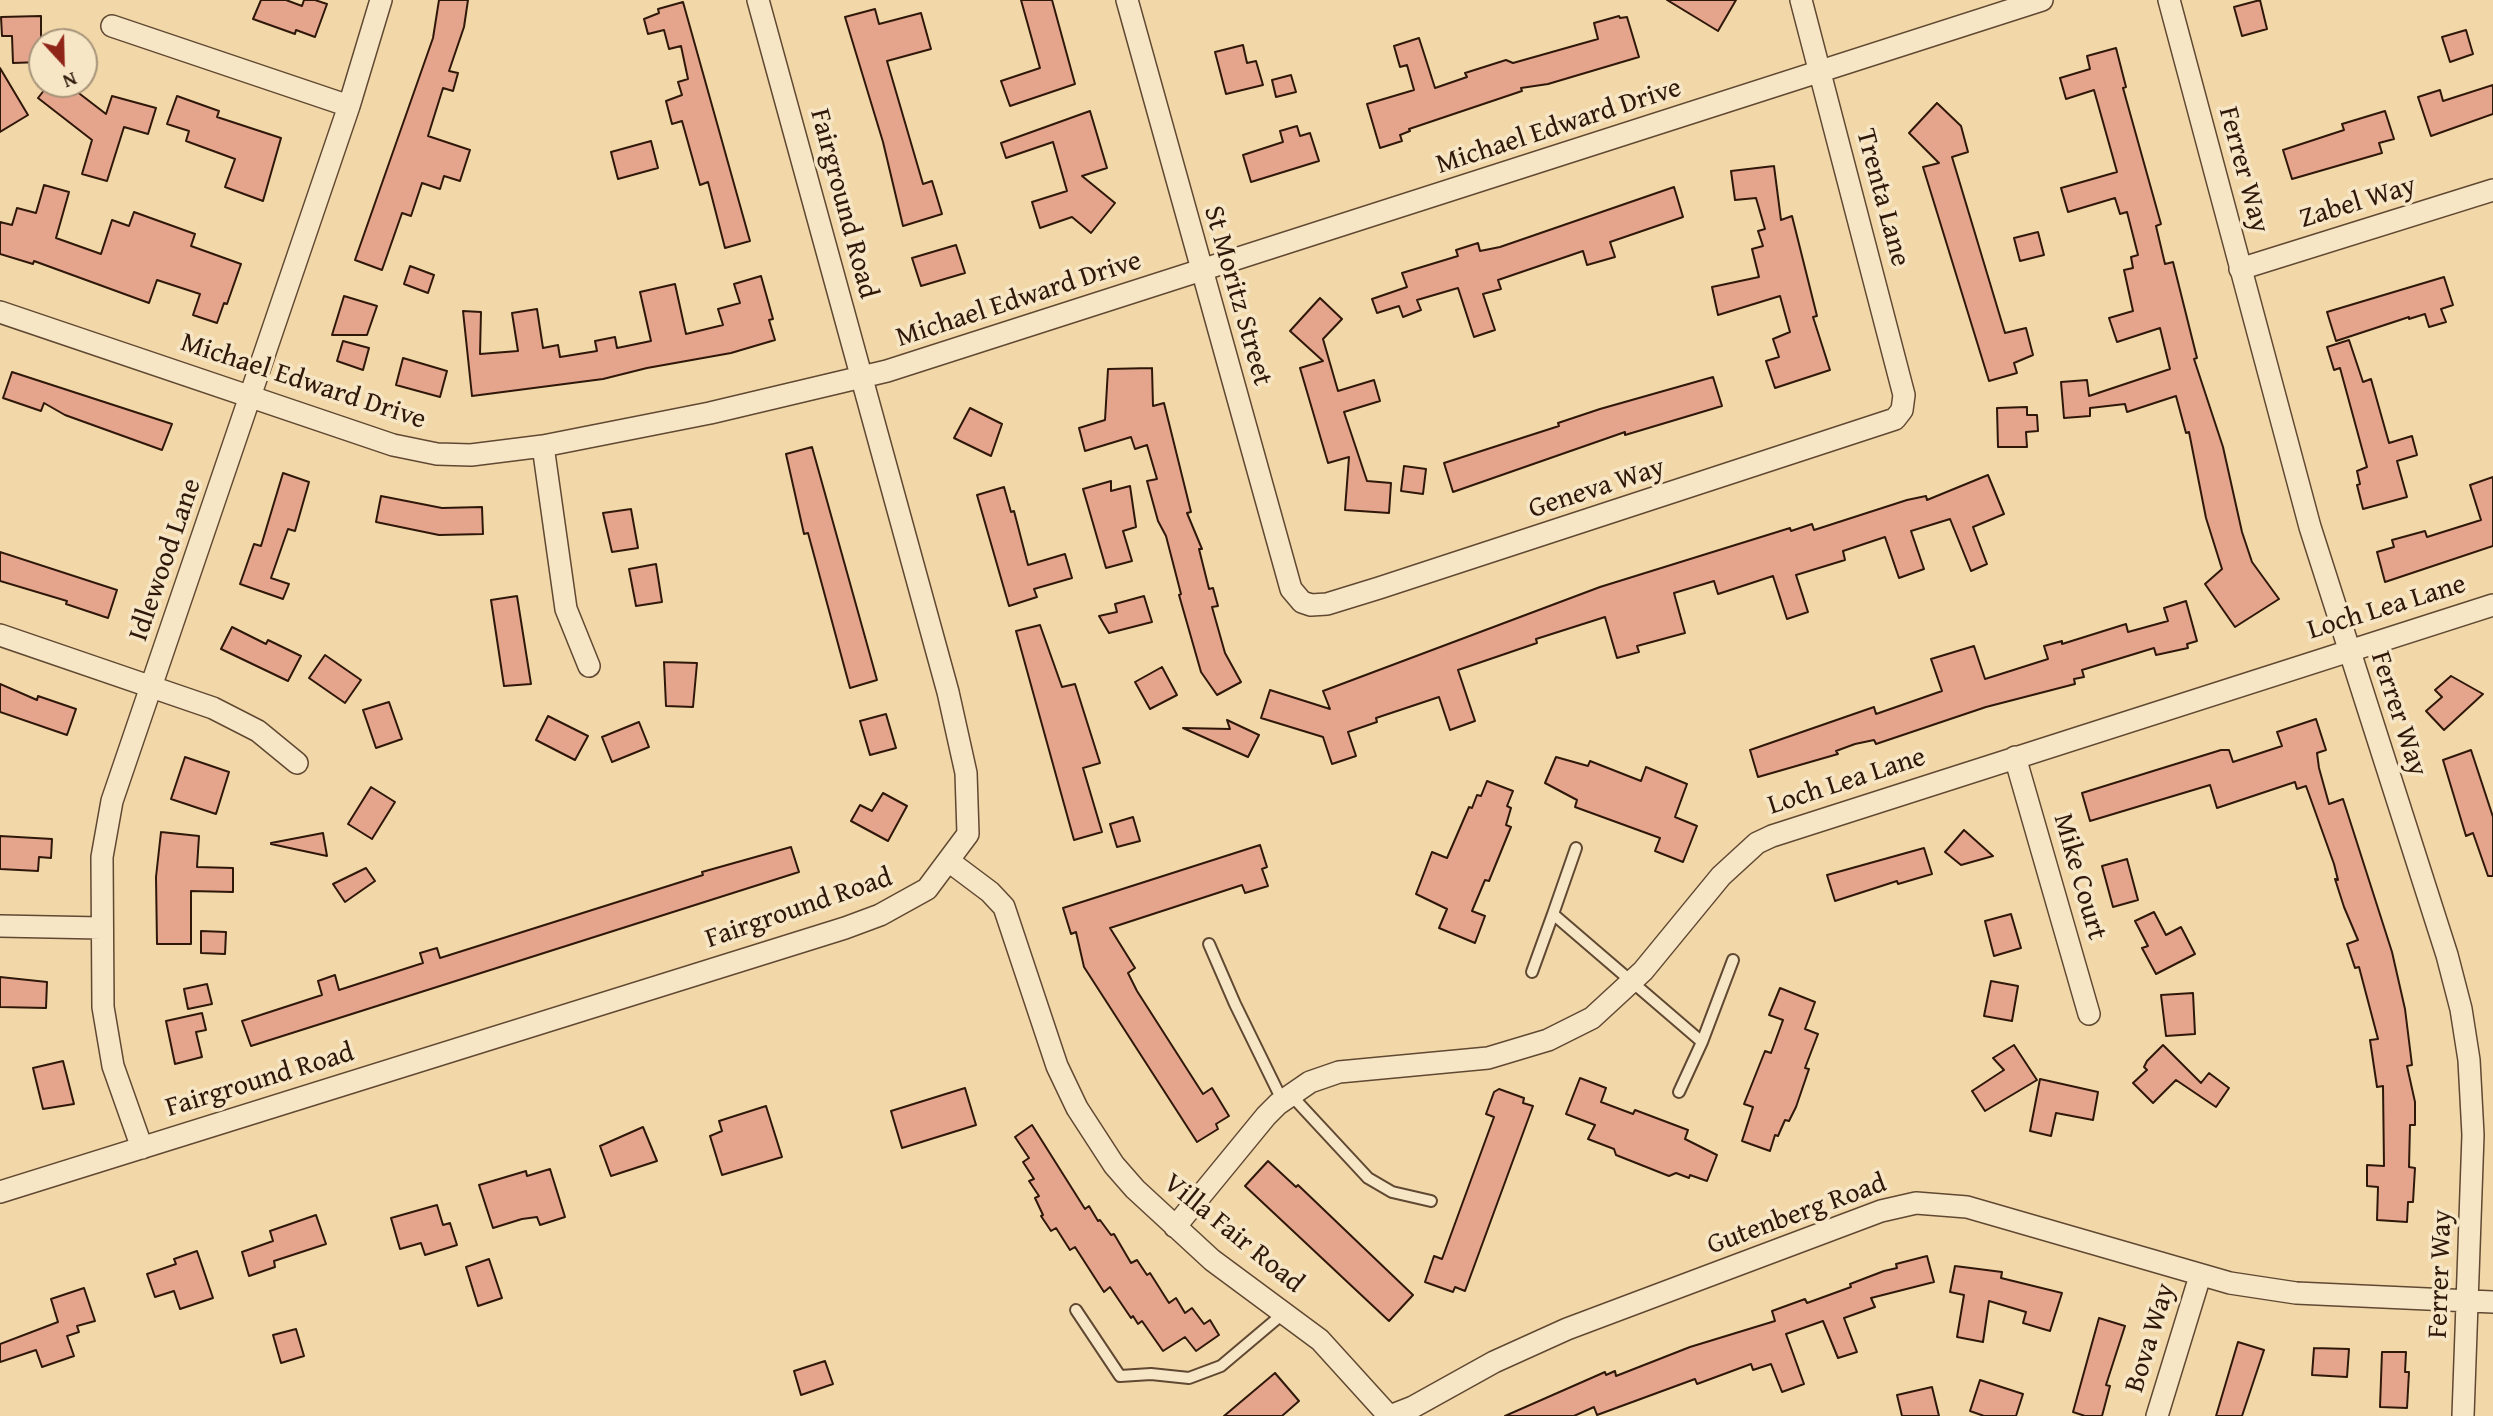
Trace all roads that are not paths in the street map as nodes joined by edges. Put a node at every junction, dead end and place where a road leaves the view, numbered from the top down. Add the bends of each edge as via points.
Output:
1 (381, 0) edge
2 (758, 0) edge
3 (1128, 0) edge
4 (1801, 0) edge
5 (2042, 0) edge
6 (2169, 0) edge
7 (112, 26) dead end
8 (1821, 73) junction
9 (349, 106) junction
10 (2493, 190) edge
11 (2240, 268) junction
12 (1200, 270) junction
13 (0, 312) edge
14 (859, 377) junction
15 (251, 396) junction
16 (1902, 410) joint
17 (542, 446) junction
18 (1302, 602) joint
19 (2493, 605) edge
20 (0, 635) edge
21 (2349, 652) junction
22 (589, 666) dead end
23 (151, 688) junction
24 (2015, 757) junction
25 (298, 763) dead end
26 (1576, 848) dead end
27 (950, 862) junction
28 (1553, 914) junction
29 (0, 926) edge
30 (102, 928) junction
31 (1209, 944) dead end
32 (1733, 960) dead end
33 (1532, 972) dead end
34 (1633, 982) junction
35 (2089, 1014) dead end
36 (1702, 1042) junction
37 (1679, 1091) dead end
38 (1286, 1097) junction
39 (142, 1148) junction
40 (0, 1192) edge
41 (1431, 1201) dead end
42 (1175, 1227) junction
43 (2200, 1276) junction
44 (2468, 1301) junction
45 (2493, 1302) edge
46 (1076, 1310) dead end
47 (1284, 1312) junction
48 (1389, 1416) edge
49 (2157, 1416) edge
50 (2463, 1416) edge

1 - 9 street, Idlewood Lane
2 - 14 street, Fairground Road
3 - 12 street, St Moritz Street
4 - 8 street, Trenta Lane
5 - 8 street, Michael Edward Drive
6 - 11 street, Ferrer Way
7 - 9 street
8 - 12 street, Michael Edward Drive
8 - 16 street, Trenta Lane via 1904,395
9 - 15 street, Idlewood Lane
10 - 11 street, Zabel Way
11 - 21 street, Ferrer Way
12 - 14 street, Michael Edward Drive
12 - 18 street, St Moritz Street via 1291,589
13 - 15 street, Michael Edward Drive
14 - 17 street, Michael Edward Drive
14 - 27 street, Fairground Road via 962,748 968,834
15 - 17 street, Michael Edward Drive via 393,445 437,454 471,455
15 - 23 street, Idlewood Lane
16 - 18 street, Geneva Way via 1883,426 1379,589 1327,604
17 - 22 street via 566,609
19 - 21 street, Loch Lea Lane
20 - 23 street
21 - 24 street, Loch Lea Lane
21 - 44 street, Ferrer Way via 2461,1009 2473,1135
23 - 25 street via 213,708 258,731
23 - 30 street, Idlewood Lane via 112,800 102,857
24 - 34 street, Loch Lea Lane via 1757,843 1721,876
24 - 35 street, Mike Court
26 - 28 lane
27 - 39 street, Fairground Road via 927,889 909,901 845,928
27 - 42 street, Villa Fair Road via 1004,907 1057,1066 1077,1108 1114,1165
28 - 33 lane
28 - 34 lane
29 - 30 street
30 - 39 street, Idlewood Lane via 108,1044
31 - 38 lane via 1235,1004
32 - 36 lane
34 - 36 lane
34 - 38 street, Loch Lea Lane via 1592,1018 1523,1049 1489,1058 1339,1072
36 - 37 lane
38 - 41 lane via 1368,1178 1392,1192
38 - 42 street, Loch Lea Lane
39 - 40 street, Fairground Road
42 - 47 street, Villa Fair Road via 1212,1261
43 - 44 street, Gutenberg Road via 2296,1293
43 - 48 street, Gutenberg Road via 1967,1207 1916,1203 1881,1211 1567,1329
43 - 49 street, Bova Way
44 - 45 street, Gutenberg Road
44 - 50 street, Ferrer Way
46 - 47 lane via 1120,1376 1189,1378 1221,1366
47 - 48 street, Villa Fair Road via 1348,1367

